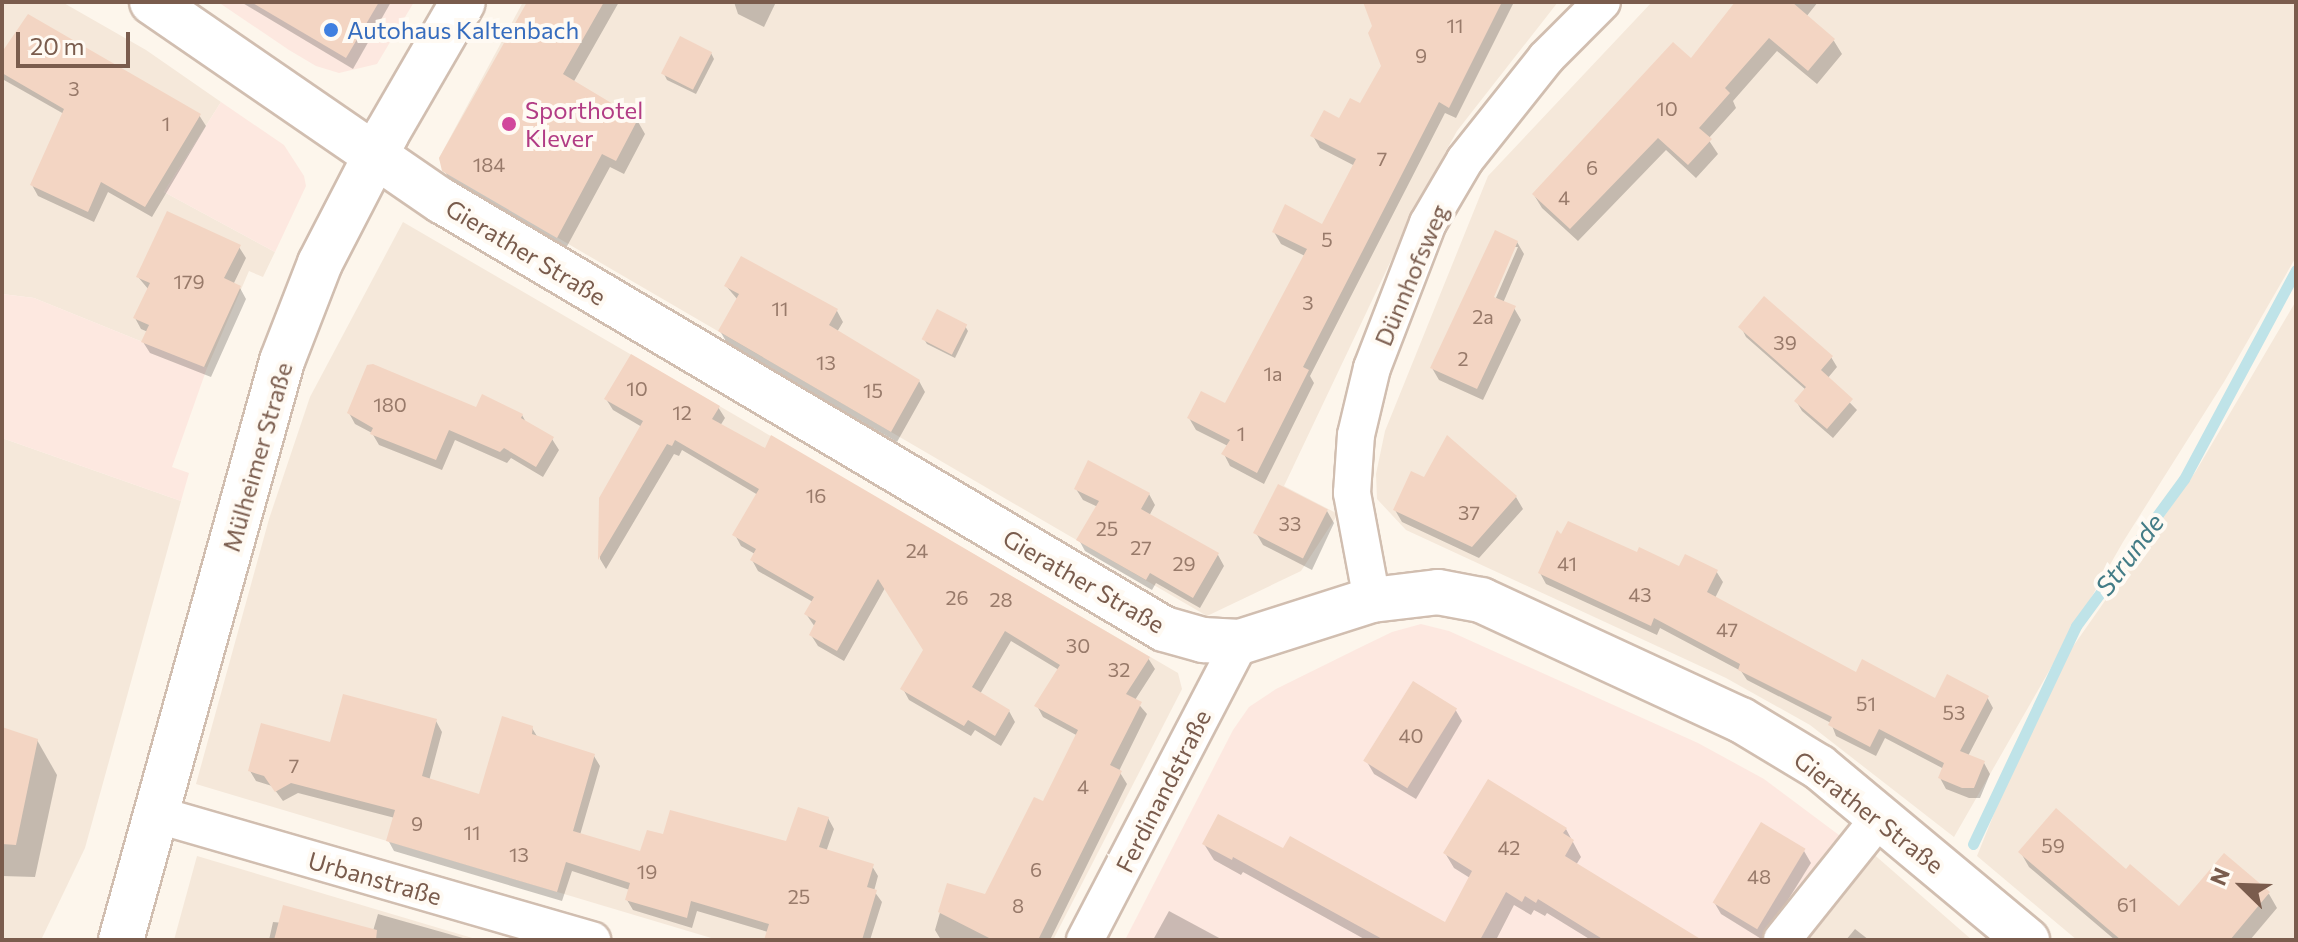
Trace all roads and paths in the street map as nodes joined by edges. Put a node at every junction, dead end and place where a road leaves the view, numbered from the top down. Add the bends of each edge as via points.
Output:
1 (152, 2) edge
2 (463, 2) edge
3 (1602, 2) edge
4 (374, 156) junction
5 (1372, 600) junction
6 (1240, 642) junction
7 (158, 815) junction
8 (1881, 816) junction
9 (121, 940) edge
10 (592, 940) edge
11 (1085, 940) edge
12 (1782, 940) edge
13 (2027, 940) edge

1 - 4 street, Gierather Straße
2 - 4 street, Mülheimer Straße
3 - 5 street, Dünnhofsweg via 1546,58 1465,160 1422,238 1372,368 1356,435 1352,493
4 - 6 street, Gierather Straße via 620,310 1164,629 1203,640
4 - 7 street, Mülheimer Straße via 320,263 282,361
5 - 6 street, Gierather Straße
5 - 8 street, Gierather Straße via 1438,592 1481,600 1741,720 1819,767
6 - 11 street, Ferdinandstraße
7 - 9 street, Mülheimer Straße
7 - 10 street, Urbanstraße
8 - 12 street
8 - 13 street, Gierather Straße

